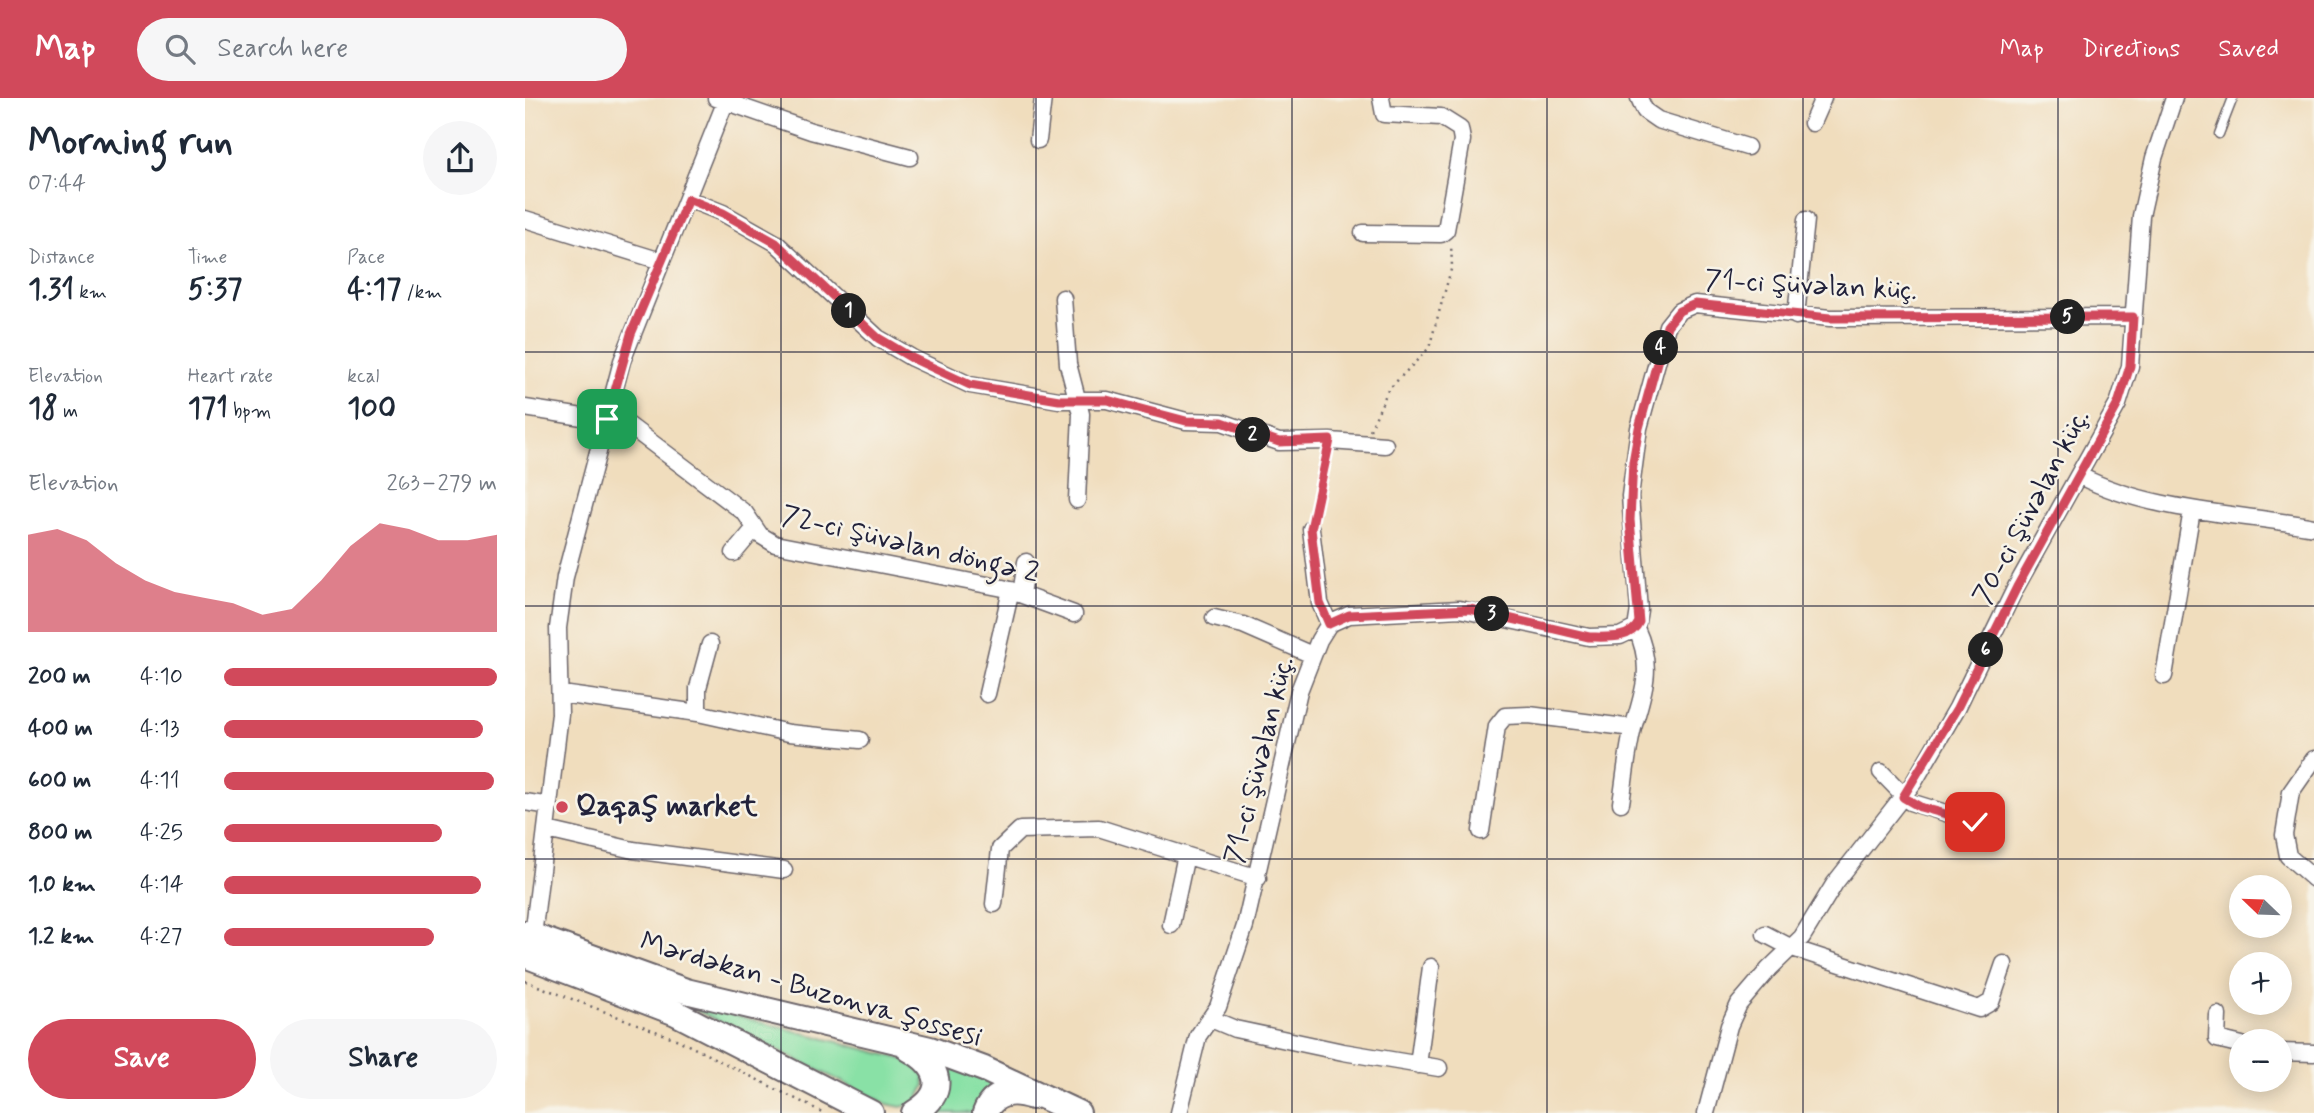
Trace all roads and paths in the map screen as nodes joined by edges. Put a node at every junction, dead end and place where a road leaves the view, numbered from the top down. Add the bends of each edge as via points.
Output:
1 (1043, 98) edge
2 (1381, 98) edge
3 (1639, 98) edge
4 (1823, 98) edge
5 (2174, 98) edge
6 (2233, 98) edge
7 (723, 99) edge
8 (1812, 123) dead end
9 (2219, 135) dead end
10 (1038, 141) dead end
11 (1747, 147) dead end
12 (910, 157) dead end
13 (688, 199) junction
14 (525, 219) edge
15 (1806, 220) dead end
16 (1446, 230) junction
17 (1363, 233) dead end
18 (661, 261) junction
19 (1063, 298) dead end
20 (1796, 316) junction
21 (2133, 317) junction
22 (1077, 400) junction
23 (525, 408) edge
24 (607, 419) junction
25 (1330, 440) junction
26 (1367, 443) junction
27 (1385, 445) dead end
28 (2080, 476) junction
29 (1077, 500) dead end
30 (2192, 510) junction
31 (2314, 527) edge
32 (755, 528) junction
33 (1311, 529) joint
34 (734, 552) dead end
35 (1026, 562) dead end
36 (1016, 592) junction
37 (1074, 614) dead end
38 (1215, 618) dead end
39 (1329, 624) junction
40 (1636, 628) junction
41 (710, 645) dead end
42 (1312, 655) junction
43 (2164, 676) dead end
44 (561, 694) junction
45 (987, 694) dead end
46 (698, 713) junction
47 (1633, 728) junction
48 (860, 740) dead end
49 (2314, 759) edge
50 (1881, 772) dead end
51 (1903, 797) junction
52 (525, 802) edge
53 (1621, 803) dead end
54 (550, 806) junction
55 (1975, 822) dead end
56 (547, 830) junction
57 (1481, 831) dead end
58 (1185, 855) junction
59 (784, 870) dead end
60 (1258, 878) junction
61 (2314, 879) edge
62 (994, 904) dead end
63 (1171, 925) dead end
64 (1765, 934) dead end
65 (528, 941) edge
66 (1792, 948) junction
67 (2004, 964) dead end
68 (1431, 967) dead end
69 (525, 981) edge
70 (2218, 1015) dead end
71 (1211, 1019) junction
72 (880, 1035) junction
73 (2229, 1042) edge
74 (2292, 1053) edge
75 (2314, 1054) edge
76 (1418, 1065) junction
77 (1439, 1068) dead end
78 (824, 1113) edge
79 (871, 1113) edge
80 (914, 1113) edge
81 (985, 1113) edge
82 (1077, 1113) edge
83 (1179, 1113) edge
84 (1706, 1113) edge

1 - 10 street
2 - 16 street via 1384,114 1441,117 1460,129
3 - 11 street via 1645,111 1658,120
4 - 8 street
5 - 21 street, 70-ci Şüvəlan küç. via 2141,216
6 - 9 lane
7 - 12 street via 811,131
7 - 13 street
13 - 18 street
13 - 22 street via 776,243 878,338 912,358 970,385
14 - 18 street
15 - 20 street
16 - 17 street via 1441,234
16 - 26 path via 1451,266 1429,348 1388,390
18 - 24 street via 631,334
19 - 22 street
20 - 21 street, 71-ci Şüvəlan küç.
20 - 40 street, 71-ci Şüvəlan küç. via 1695,304 1679,311 1667,326 1633,462 1630,520 1639,610
21 - 28 street, 70-ci Şüvəlan küç. via 2125,388
22 - 25 street via 1107,400 1186,421 1210,419 1279,442
22 - 29 street via 1082,432
23 - 24 street, 72-ci Şüvəlan döngə 2
24 - 32 street, 72-ci Şüvəlan döngə 2 via 640,432 745,513
24 - 44 street via 562,592 558,628
25 - 26 street
25 - 33 path
26 - 27 street
28 - 30 street
28 - 51 street, 70-ci Şüvəlan küç. via 2017,587 1957,708
30 - 31 street
30 - 43 street
32 - 34 street
32 - 36 street, 72-ci Şüvəlan döngə 2 via 775,544
33 - 39 street via 1320,603
35 - 36 street
36 - 37 street, 72-ci Şüvəlan döngə 2
36 - 45 street
38 - 42 street
39 - 40 street via 1349,615 1459,609 1589,637 1620,636
39 - 42 street, 71-ci Şüvəlan küç.
40 - 47 street via 1647,662 1642,703
41 - 46 street via 698,688
42 - 60 street, 71-ci Şüvəlan küç. via 1299,691
44 - 46 street
44 - 54 street
46 - 48 street via 755,727
47 - 53 street
47 - 57 street via 1505,716 1497,726
49 - 61 street via 2291,792 2284,835 2288,856
50 - 51 street
51 - 55 street via 1920,807
51 - 66 street, 70-ci Şüvəlan küç.
52 - 54 street
54 - 56 street
56 - 59 street via 633,850
56 - 65 street
58 - 60 street
58 - 62 street via 1098,828 1020,830 1000,849
58 - 63 street
60 - 71 street, 71-ci Şüvəlan küç.
64 - 66 street
65 - 72 main road, Mərdəkan - Buzonva şossesi via 686,990
65 - 79 main road
66 - 67 street via 1979,1009 1991,1002
66 - 84 street, 70-ci Şüvəlan küç. via 1734,1014
68 - 76 street
69 - 78 path via 675,1039
70 - 73 street via 2217,1039
71 - 76 street via 1235,1029
71 - 83 street, 71-ci Şüvəlan küç. via 1198,1036
72 - 80 main road via 929,1061 934,1069 933,1095
72 - 82 main road, Mərdəkan - Buzonva şossesi via 983,1069
74 - 75 street
76 - 77 street
81 - 82 main road via 995,1098 1005,1093

